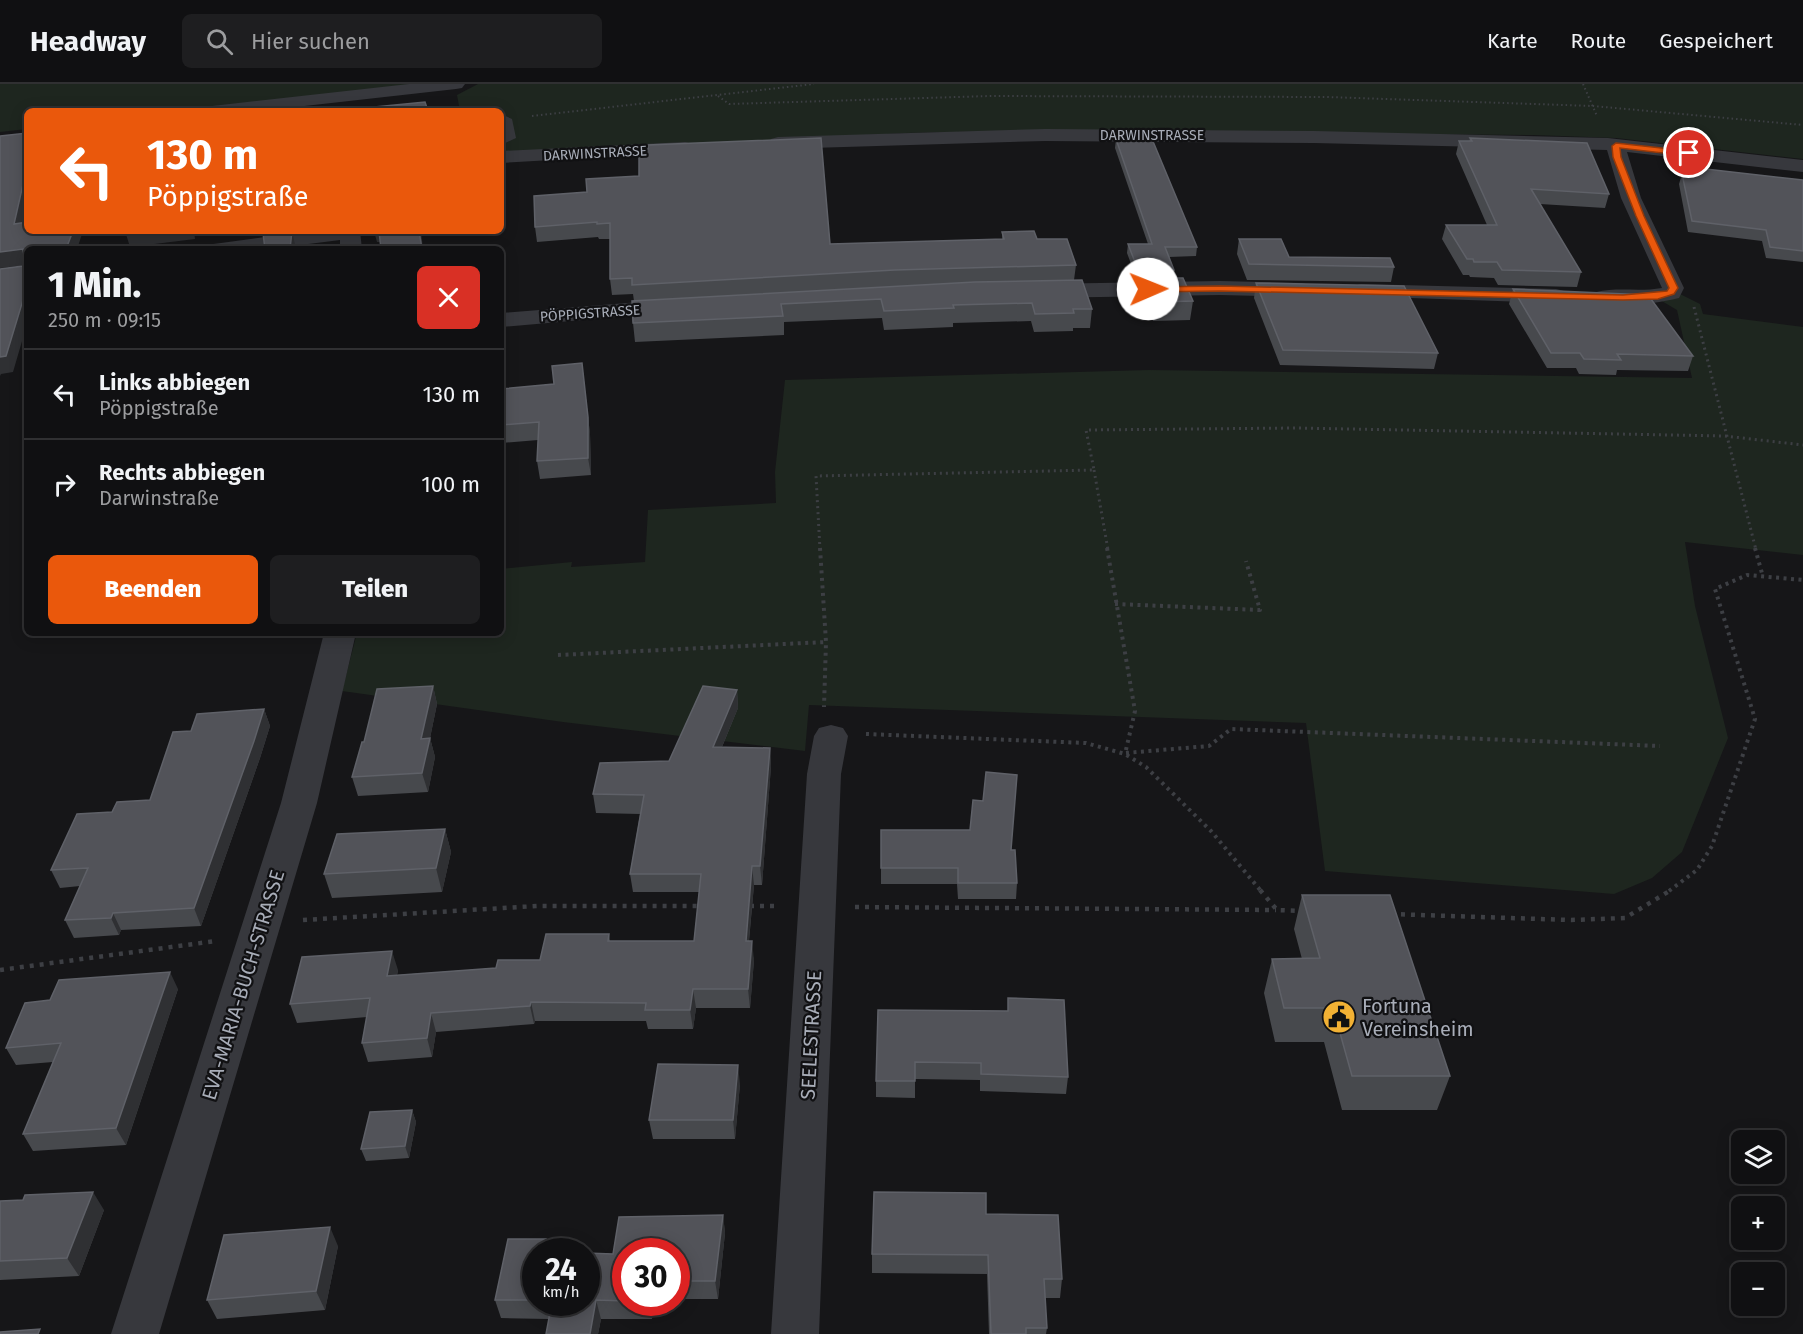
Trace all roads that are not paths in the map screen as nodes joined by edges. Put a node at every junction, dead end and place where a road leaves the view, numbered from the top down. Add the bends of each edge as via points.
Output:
1 (452, 84) edge
2 (239, 108) edge
3 (452, 108) edge
4 (504, 121) edge
5 (504, 140) edge
6 (763, 144) edge
7 (1616, 146) junction
8 (705, 147) edge
9 (504, 157) edge
10 (1803, 166) edge
11 (335, 234) edge
12 (243, 246) edge
13 (1016, 291) edge
14 (699, 305) edge
15 (504, 320) edge
16 (339, 636) edge
17 (831, 736) road end
18 (135, 1334) edge
19 (795, 1334) edge

1 - 2 street
1 - 3 street
4 - 5 lane via 510,138
6 - 7 street, DARWINSTRASSE via 1181,135
7 - 10 street, DARWINSTRASSE
7 - 13 street via 1640,216 1673,288 1671,292 1643,298 1220,288
8 - 9 street, DARWINSTRASSE
11 - 12 street
14 - 15 street, PÖPPIGSTRASSE
16 - 18 street, EVA-MARIA-BUCH-STRASSE via 299,803
17 - 19 street, SEELESTRASSE via 824,774

